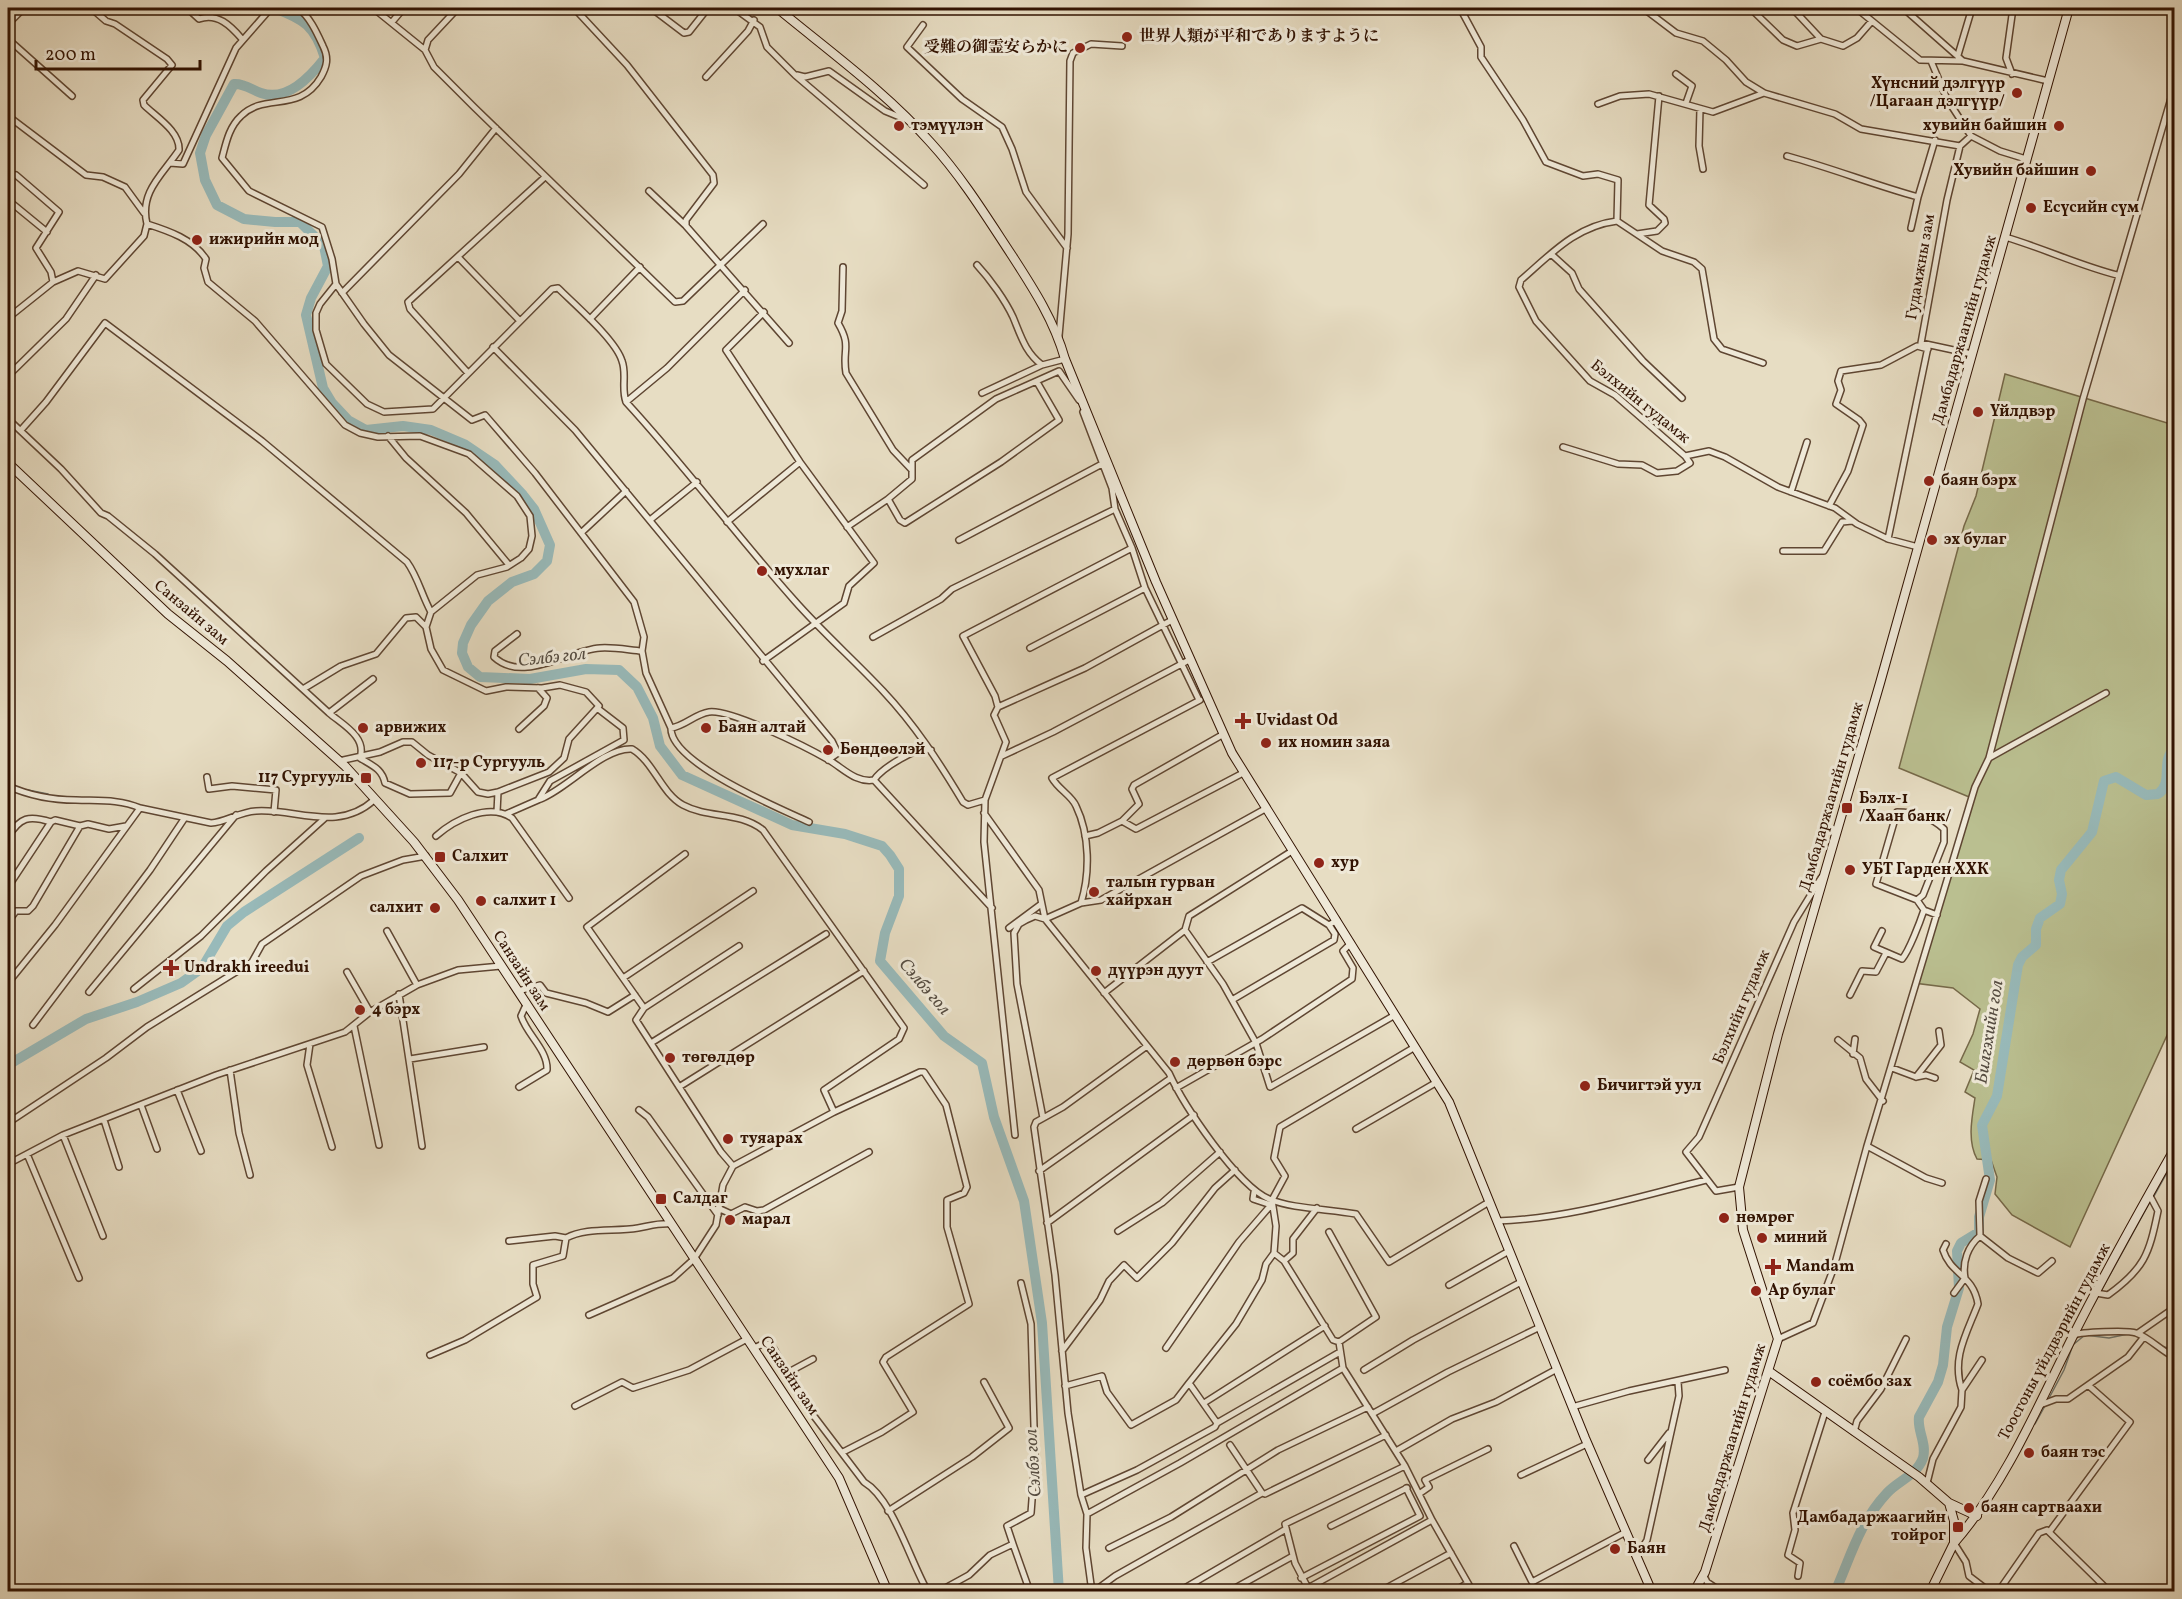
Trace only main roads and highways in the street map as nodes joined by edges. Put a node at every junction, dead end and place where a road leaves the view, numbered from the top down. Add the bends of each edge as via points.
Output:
1 (777, 8) edge
2 (2068, 8) edge
3 (8, 464) edge
4 (2175, 1150) edge
5 (1770, 1372) junction
6 (1948, 1503) junction
7 (1977, 1516) junction
8 (1954, 1543) junction
9 (888, 1592) edge
10 (1652, 1592) edge
11 (1694, 1592) edge
12 (1930, 1592) edge

1 - 10 main road via 911,121 958,175 1033,288 1059,336 1065,359 1191,659 1203,698 1243,773 1449,1102 1587,1444
2 - 5 main road, Дамбадаржаагийн гудамж via 1778,1034 1739,1187 1743,1230 1778,1340
3 - 9 main road, Санзайн зам via 160,606 339,761 426,856 839,1478
4 - 7 main road, Тоосгоны үйлдвэрийн гудамж
5 - 6 main road via 1919,1477
5 - 11 main road, Дамбадаржаагийн гудамж
6 - 7 main road
6 - 8 main road via 1954,1521
7 - 8 main road, Тоосгоны үйлдвэрийн гудамж
8 - 12 main road, Тоосгоны үйлдвэрийн гудамж

